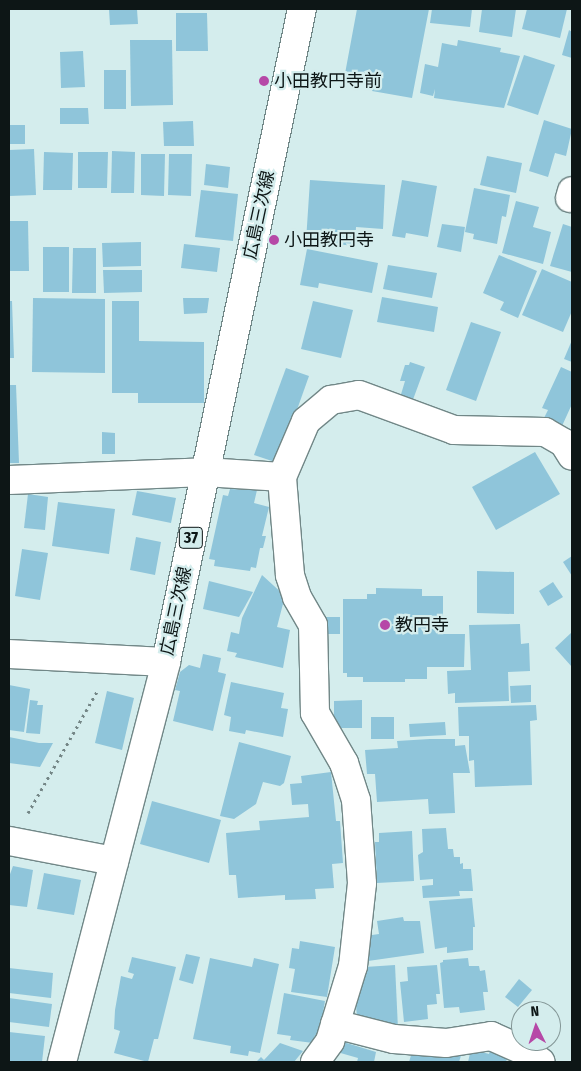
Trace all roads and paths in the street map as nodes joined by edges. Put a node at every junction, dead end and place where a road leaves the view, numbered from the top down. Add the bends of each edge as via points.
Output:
1 (302, 9) edge
2 (572, 456) edge
3 (205, 472) junction
4 (282, 477) junction
5 (9, 480) edge
6 (9, 654) edge
7 (116, 659) junction
8 (166, 662) junction
9 (10, 841) edge
10 (114, 860) junction
11 (335, 1024) junction
12 (62, 1062) edge
13 (315, 1062) edge
14 (541, 1062) edge

1 - 3 street, 広島三次線 / 37
2 - 4 street via 564,443 545,432 454,430 359,395 331,400 306,421
3 - 4 street
3 - 5 street
3 - 8 street, 広島三次線 / 37
4 - 11 street via 290,575 297,597 313,625 316,714 344,763 356,800 362,883 353,966
6 - 7 street
7 - 8 street
7 - 9 path
8 - 10 street, 広島三次線 / 37
9 - 10 street
10 - 12 street, 広島三次線 / 37
11 - 13 street via 330,1041
11 - 14 street via 394,1040 446,1043 490,1036

